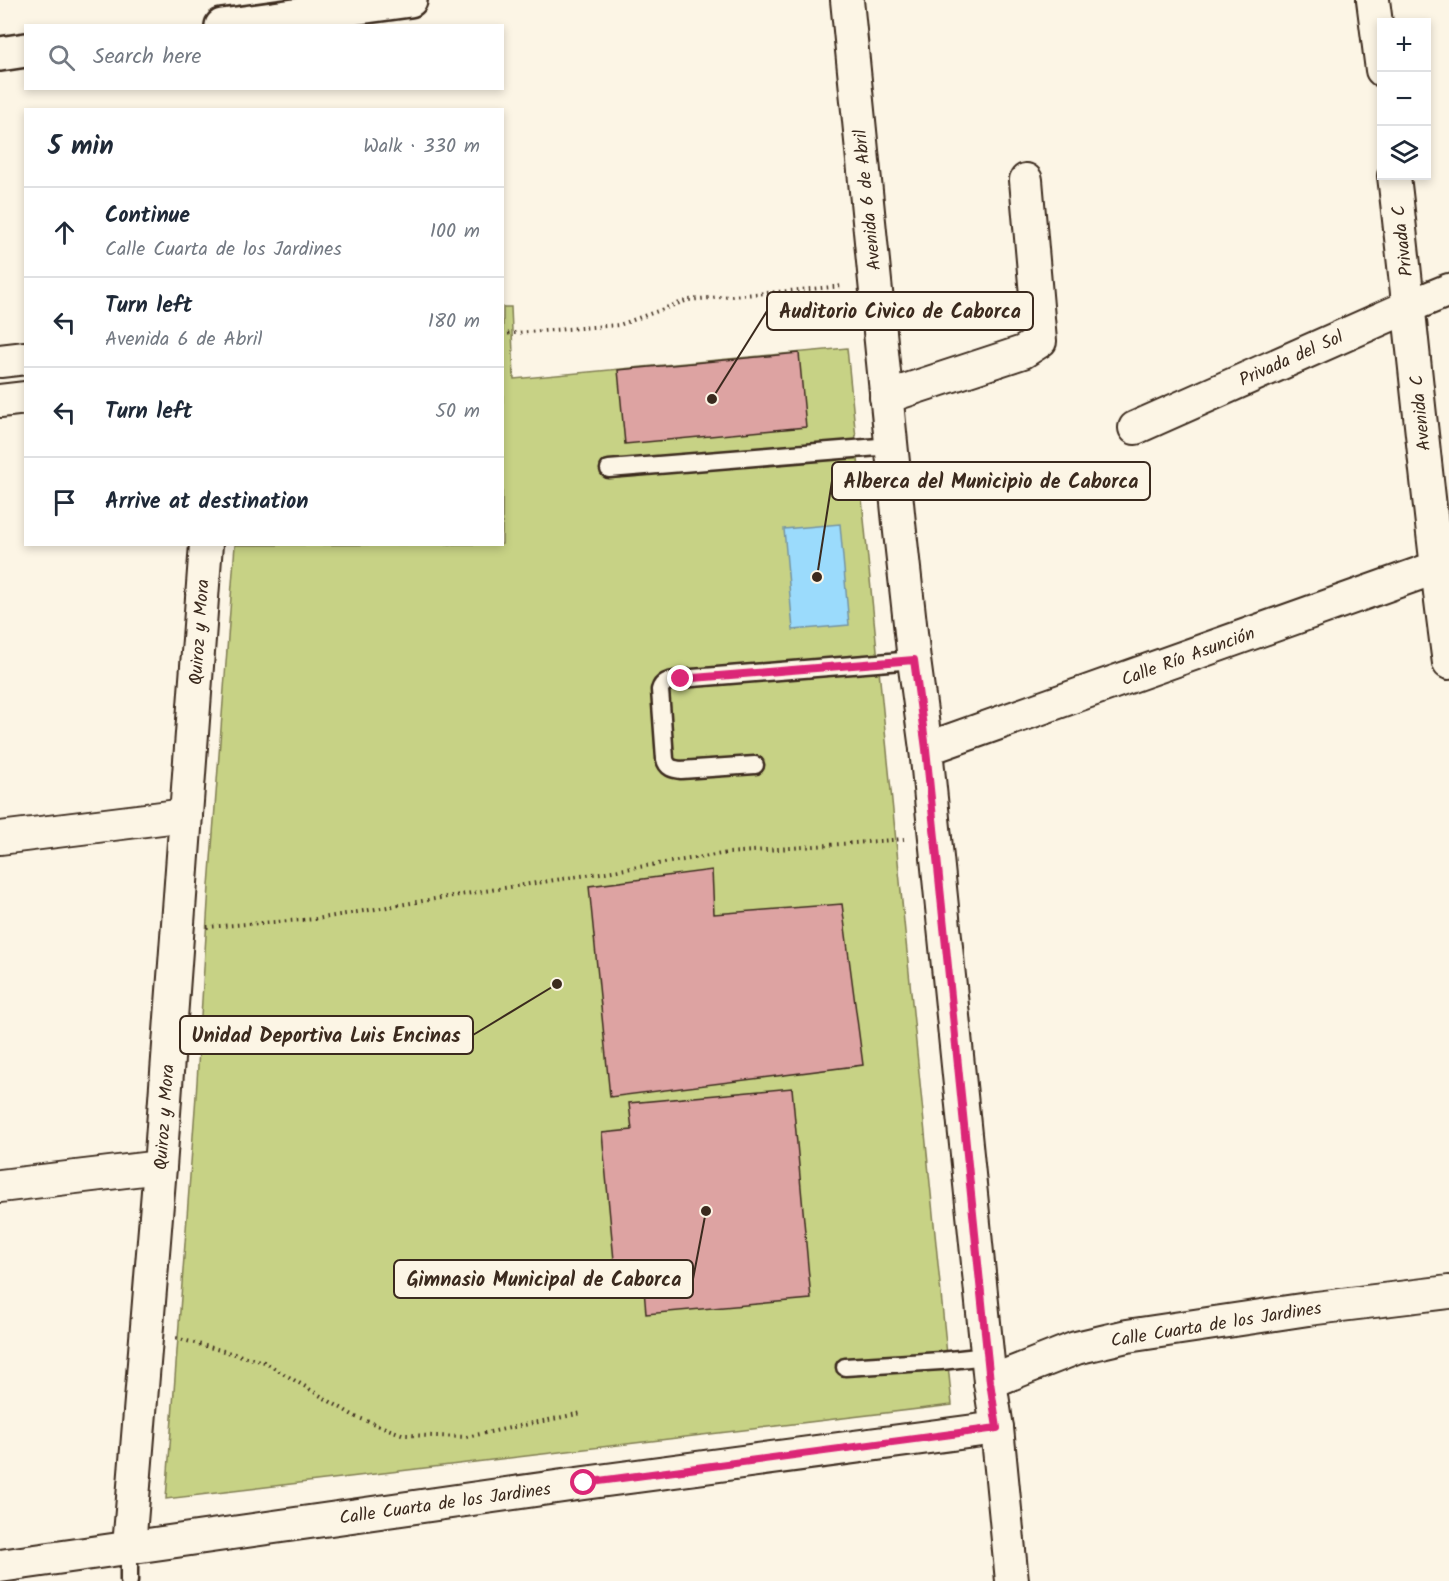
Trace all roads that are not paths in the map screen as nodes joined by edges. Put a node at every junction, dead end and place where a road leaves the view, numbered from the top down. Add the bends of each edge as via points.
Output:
1 (410, 0) edge
2 (847, 0) edge
3 (1373, 0) edge
4 (326, 6) edge
5 (232, 24) edge
6 (1377, 31) edge
7 (24, 51) edge
8 (0, 54) edge
9 (1026, 180) dead end
10 (1394, 180) edge
11 (1449, 290) edge
12 (1410, 306) junction
13 (24, 358) edge
14 (0, 361) edge
15 (886, 397) junction
16 (24, 398) edge
17 (0, 401) edge
18 (1135, 428) dead end
19 (891, 446) junction
20 (609, 469) dead end
21 (206, 546) edge
22 (1442, 565) edge
23 (914, 660) junction
24 (1449, 663) edge
25 (926, 749) junction
26 (755, 765) dead end
27 (186, 815) junction
28 (0, 838) edge
29 (160, 1167) junction
30 (0, 1186) edge
31 (1449, 1292) edge
32 (845, 1367) dead end
33 (989, 1369) junction
34 (997, 1428) junction
35 (129, 1547) junction
36 (0, 1566) edge
37 (129, 1581) edge
38 (1012, 1581) edge

1 - 4 street
2 - 15 street, Avenida 6 de Abril
3 - 6 street
4 - 5 street
7 - 8 street
9 - 15 street via 1040,341 1023,352
10 - 12 street, Privada C
11 - 12 street, Privada del Sol
12 - 18 street, Privada del Sol
12 - 22 street, Avenida C
13 - 14 street
15 - 19 street, Avenida 6 de Abril
16 - 17 street
19 - 20 lane
19 - 23 street, Avenida 6 de Abril
21 - 27 street, Quiroz y Mora
22 - 24 street, Avenida C
22 - 25 street, Calle Río Asunción
23 - 25 street, Avenida 6 de Abril
23 - 26 lane via 681,679 661,685 666,765 681,771
25 - 33 street, Avenida 6 de Abril
27 - 28 street
27 - 29 street, Quiroz y Mora
29 - 30 street
29 - 35 street, Quiroz y Mora
31 - 33 street, Calle Cuarta de los Jardines via 1127,1336
32 - 33 lane via 941,1361
33 - 34 street, Avenida 6 de Abril
34 - 35 street, Calle Cuarta de los Jardines
34 - 38 street, Avenida 6 de Abril
35 - 36 street, Calle Cuarta de los Jardines
35 - 37 lane, Quiroz y Mora

